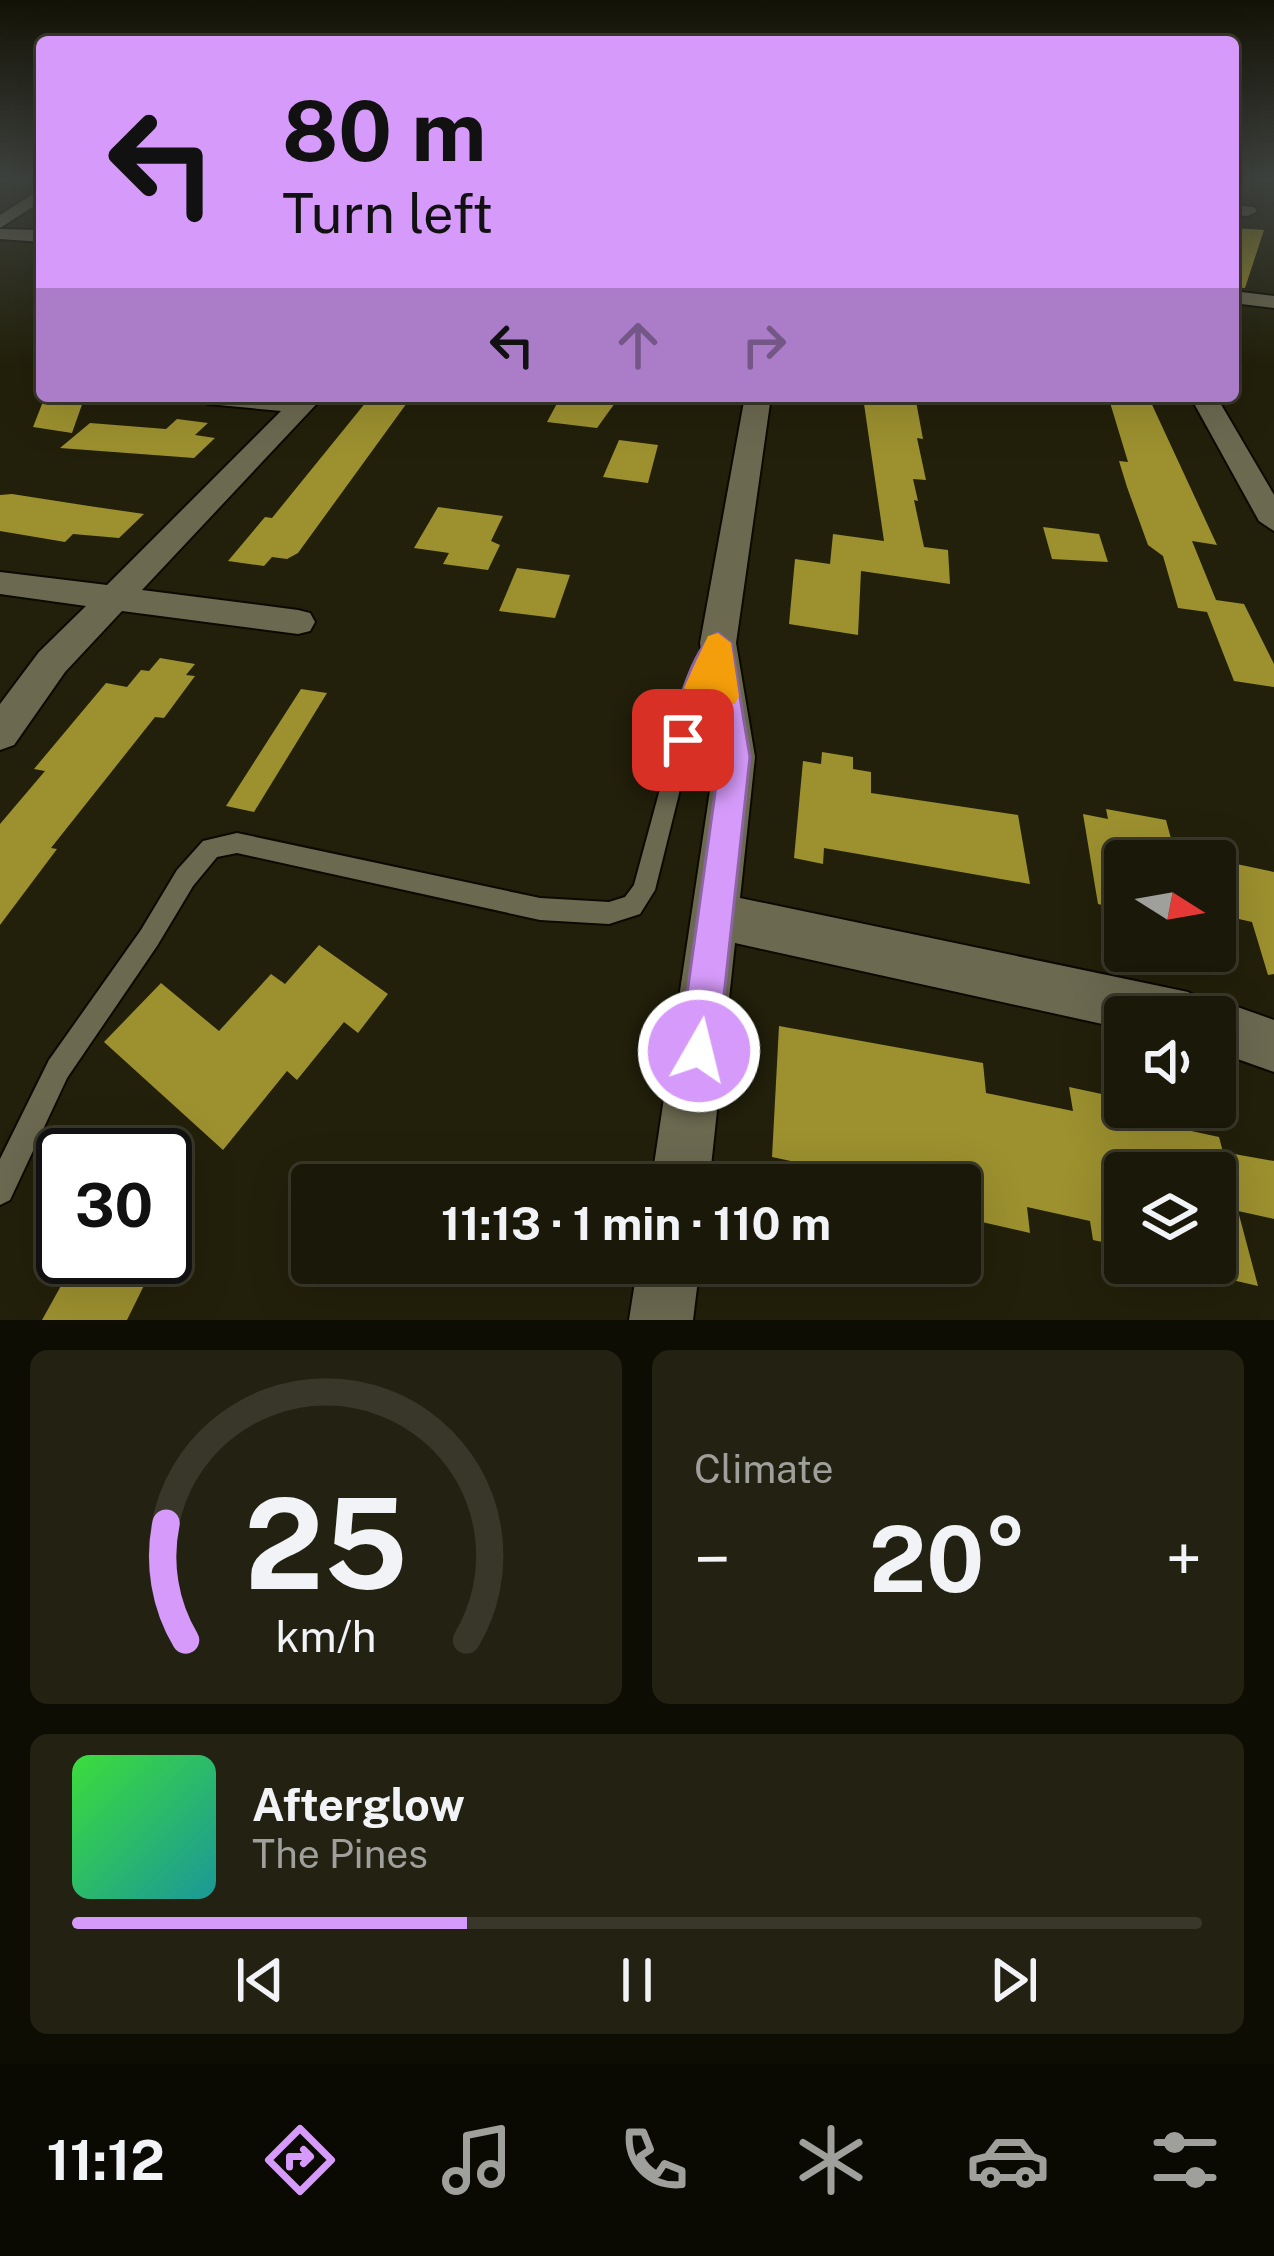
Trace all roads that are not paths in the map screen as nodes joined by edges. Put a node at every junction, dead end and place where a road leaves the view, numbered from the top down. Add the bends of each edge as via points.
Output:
1 (1239, 298) edge
2 (1274, 302) edge
3 (305, 402) edge
4 (757, 402) edge
5 (1206, 402) edge
6 (1274, 520) edge
7 (0, 583) edge
8 (114, 599) junction
9 (298, 622) dead end
10 (718, 643) junction
11 (0, 734) edge
12 (718, 916) junction
13 (1104, 999) edge
14 (1236, 1032) edge
15 (1274, 1046) edge
16 (683, 1164) edge
17 (0, 1190) edge
18 (666, 1284) edge
19 (661, 1320) edge

1 - 2 street
3 - 8 street
4 - 10 street
5 - 6 street
7 - 8 street
8 - 9 street
8 - 11 street via 52,662
10 - 12 street via 735,757
10 - 17 lane via 694,697 644,890 632,906 609,913 540,909 237,843 211,848 58,1069
12 - 13 street
12 - 16 street
14 - 15 street
18 - 19 street

